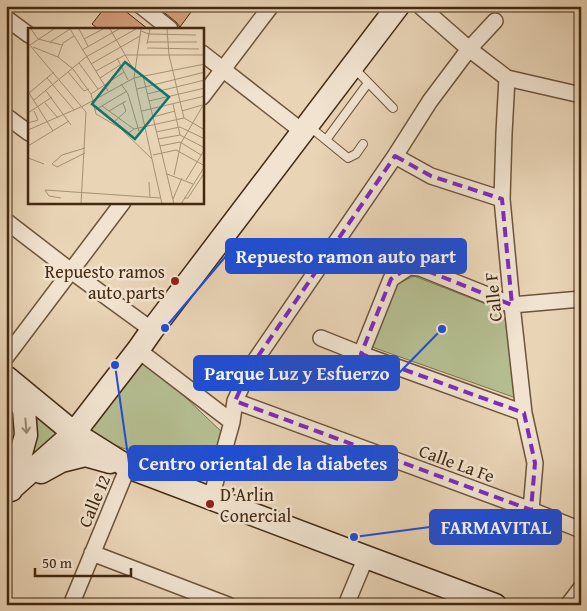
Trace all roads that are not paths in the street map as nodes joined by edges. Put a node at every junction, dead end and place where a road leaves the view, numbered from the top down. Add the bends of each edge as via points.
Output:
1 (141, 6) edge
2 (271, 6) edge
3 (398, 6) edge
4 (420, 6) edge
5 (6, 18) edge
6 (495, 21) dead end
7 (169, 28) edge
8 (28, 34) edge
9 (469, 49) junction
10 (204, 55) edge
11 (353, 66) junction
12 (223, 69) junction
13 (508, 78) junction
14 (368, 82) junction
15 (204, 94) edge
16 (581, 95) edge
17 (393, 108) dead end
18 (6, 116) edge
19 (306, 129) junction
20 (28, 132) edge
21 (326, 140) junction
22 (363, 144) dead end
23 (394, 156) junction
24 (502, 199) junction
25 (121, 204) edge
26 (6, 221) edge
27 (71, 271) junction
28 (581, 298) edge
29 (512, 305) junction
30 (152, 330) junction
31 (321, 338) dead end
32 (138, 350) junction
33 (361, 354) junction
34 (6, 357) edge
35 (6, 377) edge
36 (6, 383) edge
37 (235, 401) junction
38 (524, 413) junction
39 (232, 422) junction
40 (74, 433) junction
41 (128, 466) junction
42 (8, 494) edge
43 (211, 498) junction
44 (530, 510) junction
45 (581, 530) edge
46 (92, 553) junction
47 (366, 557) junction
48 (581, 588) edge
49 (71, 605) edge
50 (228, 605) edge
51 (346, 605) edge
52 (495, 605) edge
53 (568, 605) edge

1 - 7 street
2 - 12 street
3 - 11 main road
4 - 9 street
5 - 8 street
6 - 9 street
9 - 13 street
9 - 23 street
10 - 12 street
11 - 14 lane
11 - 19 main road
12 - 15 street
12 - 19 street
13 - 16 street
13 - 24 street, Calle F
14 - 17 lane
14 - 21 lane
18 - 20 street
19 - 21 lane
19 - 30 main road
21 - 22 lane via 348,158 356,154
23 - 24 street via 431,176
23 - 37 street via 250,368
24 - 29 street, Calle F
25 - 27 street
26 - 27 street
27 - 30 street
27 - 34 street
28 - 29 street
29 - 33 street via 420,268 409,267 391,279
29 - 38 street, Calle F
30 - 32 main road
31 - 33 street
32 - 39 street
32 - 40 main road
33 - 38 street
35 - 40 main road
36 -> 42 main road via 24,409 26,435
37 - 39 street
37 - 44 street, Calle La Fe
38 - 44 street, Calle F via 536,463
39 - 43 street
40 - 41 main road
40 - 42 main road
41 - 42 main road via 84,455 61,461
41 - 43 main road
41 - 46 street, Calle I2
43 - 47 main road
44 - 45 street, Calle La Fe
46 - 49 street, Calle I2
46 - 50 street
47 - 51 street
47 - 52 main road
48 - 53 street

